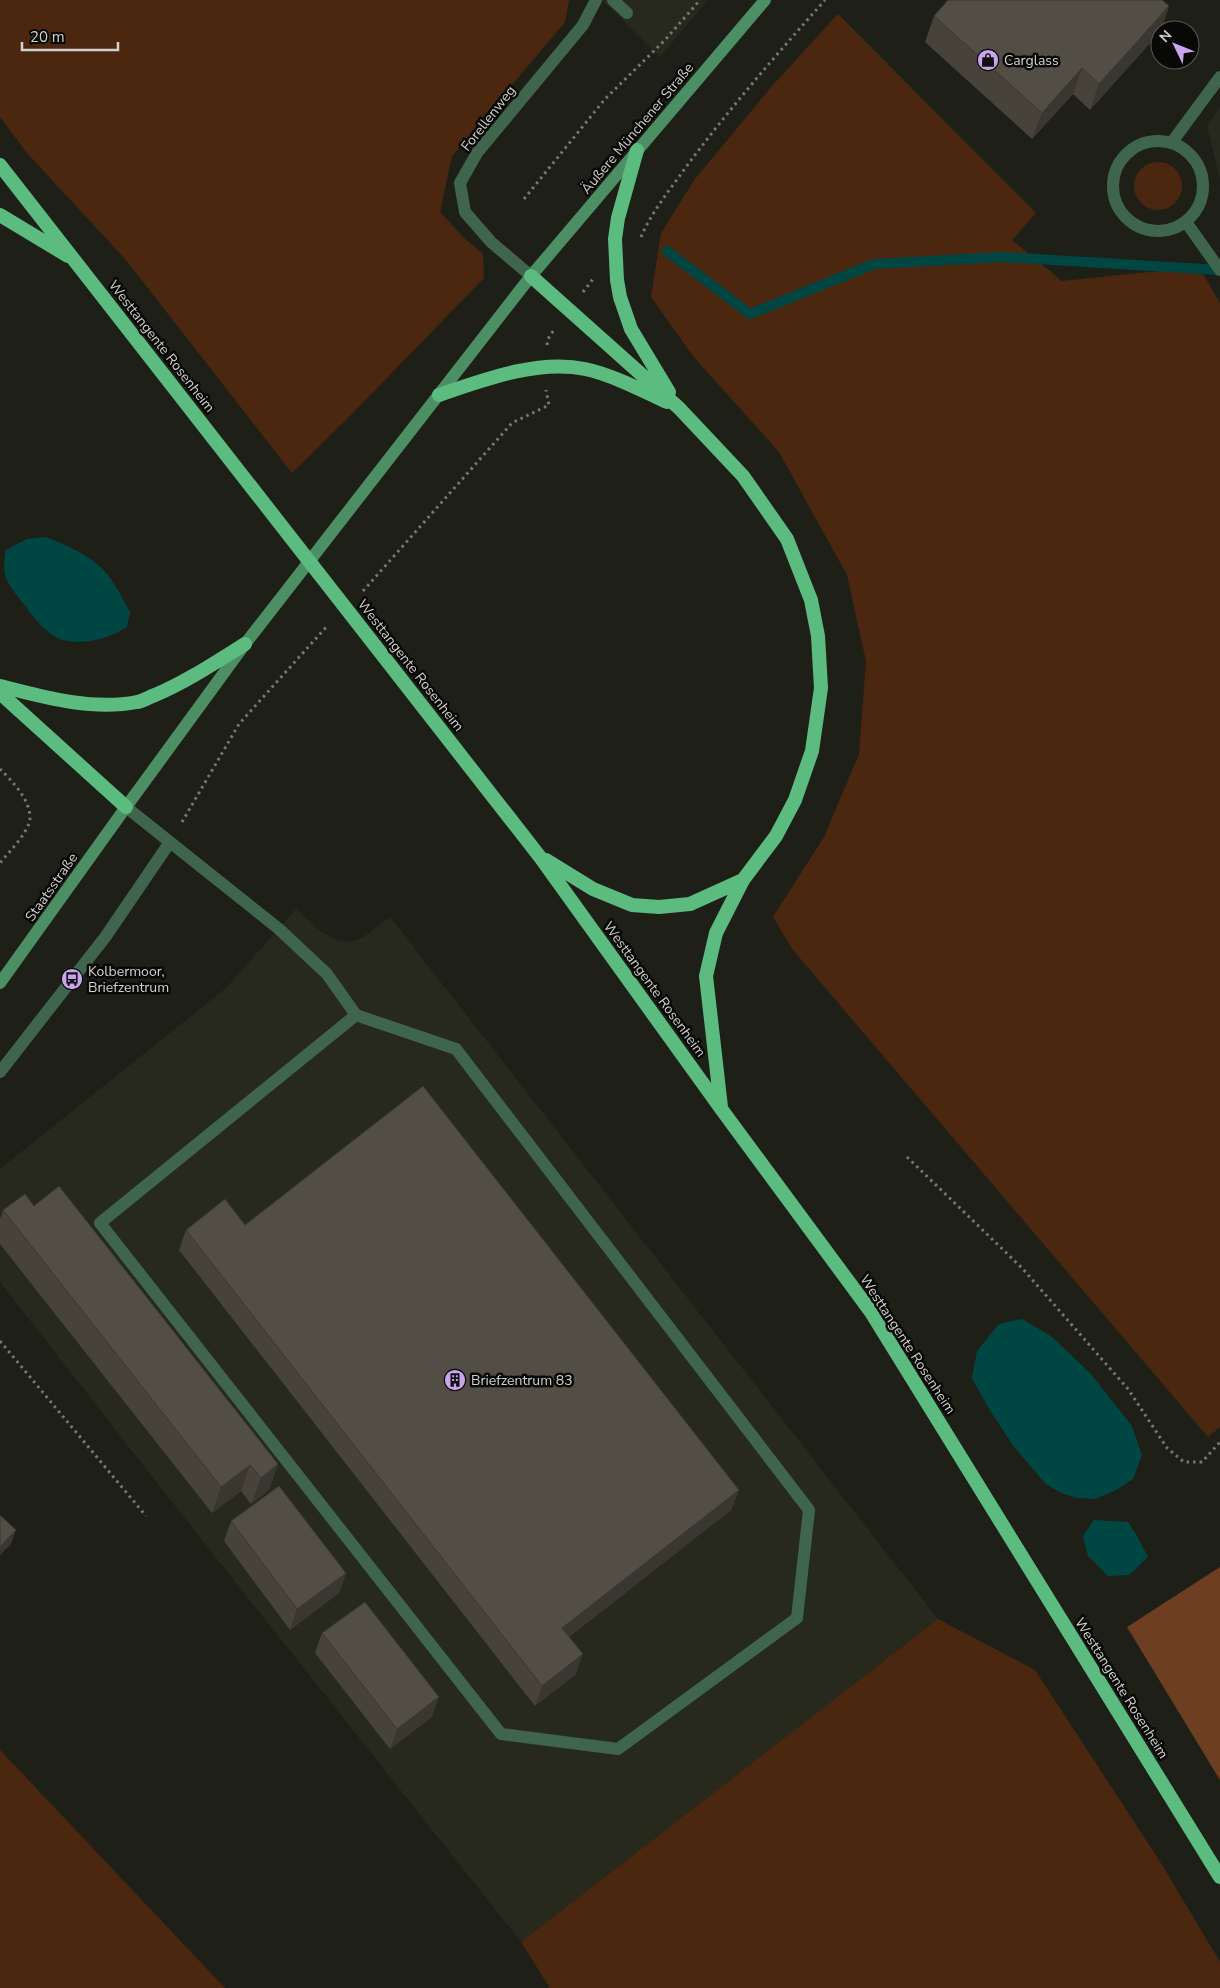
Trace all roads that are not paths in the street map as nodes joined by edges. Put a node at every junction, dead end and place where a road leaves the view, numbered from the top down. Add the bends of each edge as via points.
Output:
1 (596, 0) edge
2 (613, 0) edge
3 (765, 0) edge
4 (627, 13) dead end
5 (1220, 76) edge
6 (1172, 142) junction
7 (638, 150) junction
8 (0, 165) edge
9 (0, 215) edge
10 (1186, 222) junction
11 (74, 260) junction
12 (1220, 270) edge
13 (531, 276) junction
14 (439, 395) junction
15 (679, 408) junction
16 (245, 644) junction
17 (0, 686) edge
18 (0, 693) edge
19 (126, 807) junction
20 (170, 842) junction
21 (540, 857) junction
22 (743, 880) junction
23 (0, 983) edge
24 (356, 1015) junction
25 (0, 1072) edge
26 (722, 1110) junction
27 (1220, 1877) edge

1 - 13 street, Forellenweg via 583,25 477,153 460,182 464,212 491,242
2 - 4 street
3 - 7 main road, Äußere Münchener Straße
5 - 6 street
6 - 10 street via 1184,149 1201,171 1201,199
6 - 10 street via 1158,140 1130,150 1114,174 1112,189 1119,209 1133,224 1146,230 1160,231
7 - 13 main road, Äußere Münchener Straße
7 - 15 highway via 618,218 615,239 617,280 632,329
8 - 11 highway, Westtangente Rosenheim
9 - 11 highway
10 - 12 street
11 - 21 highway, Westtangente Rosenheim
13 - 14 main road, Äußere Münchener Straße
13 - 15 highway
14 - 15 highway via 517,371 564,366 586,369
14 - 16 main road, Äußere Münchener Straße
15 - 22 highway via 743,476 787,539 811,600 818,636 821,688 812,751 795,800 780,829
16 - 17 highway via 167,690 138,702 84,703
16 - 19 main road, Staatsstraße
18 - 19 highway
19 - 20 street
19 - 23 main road, Staatsstraße
20 - 24 street via 300,948 327,974
20 - 25 street via 106,936
21 - 22 highway via 592,889 632,905 690,904
21 - 26 highway, Westtangente Rosenheim
22 - 26 highway via 716,933 706,976
24 - 24 street via 100,1223 501,1734 618,1749 798,1618 809,1510 456,1049
26 - 27 highway, Westtangente Rosenheim via 871,1312

